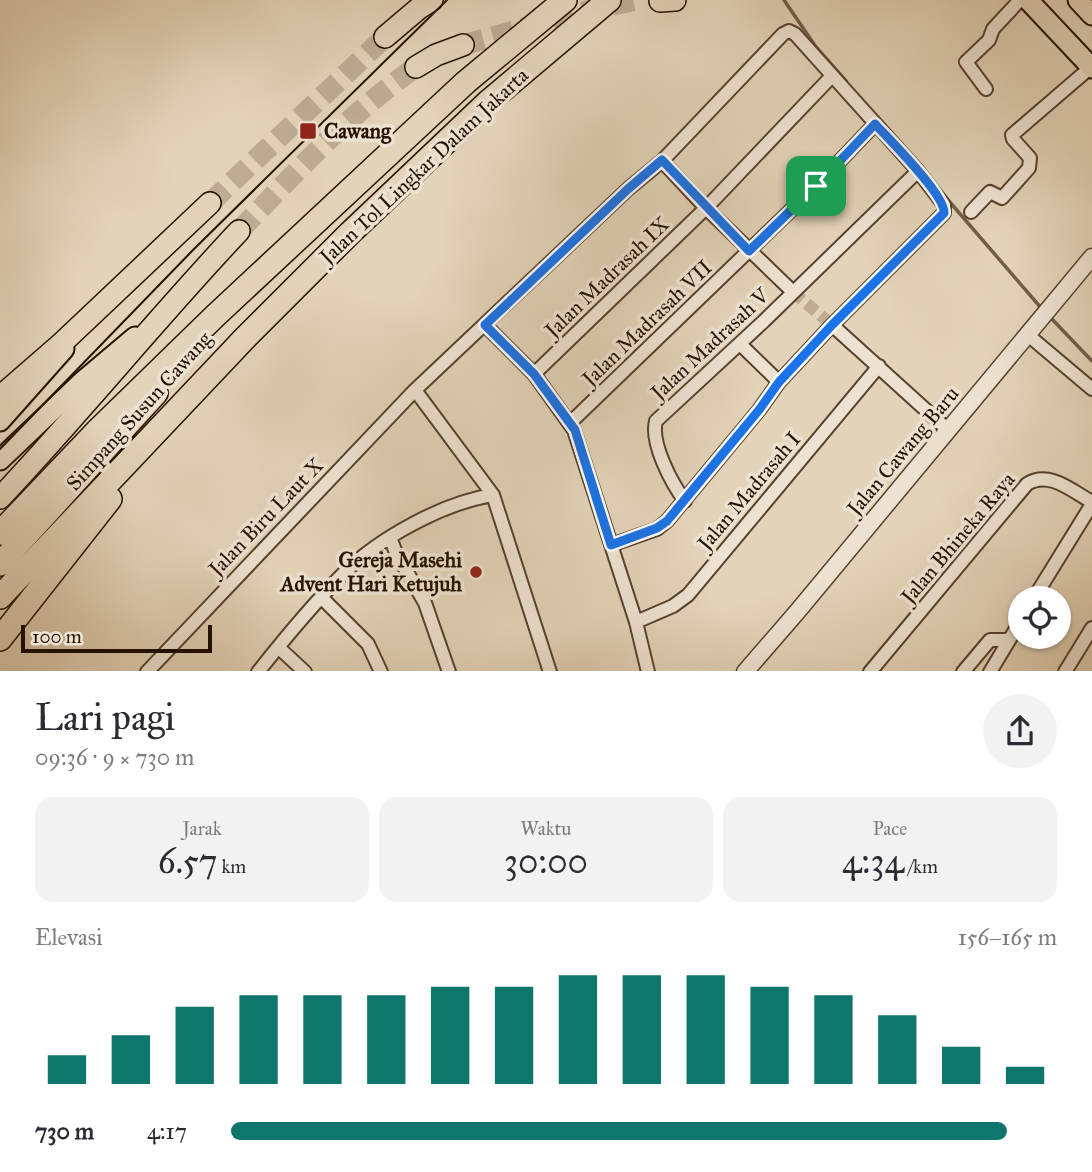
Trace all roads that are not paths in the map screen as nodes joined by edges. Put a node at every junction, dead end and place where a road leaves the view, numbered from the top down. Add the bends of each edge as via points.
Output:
1 (432, 0) edge
2 (565, 0) edge
3 (608, 0) edge
4 (1020, 0) edge
5 (1028, 0) edge
6 (385, 37) tunnel mouth
7 (463, 45) tunnel mouth
8 (416, 67) tunnel mouth
9 (1091, 67) edge
10 (831, 77) junction
11 (986, 89) dead end
12 (875, 124) junction
13 (662, 160) junction
14 (918, 171) junction
15 (210, 203) tunnel mouth
16 (706, 208) junction
17 (971, 212) dead end
18 (239, 231) tunnel mouth
19 (749, 251) junction
20 (1092, 257) edge
21 (279, 258) junction
22 (793, 292) junction
23 (111, 295) junction
24 (167, 309) junction
25 (485, 325) junction
26 (832, 325) junction
27 (1028, 335) junction
28 (245, 338) junction
29 (740, 344) junction
30 (879, 366) junction
31 (534, 374) junction
32 (779, 382) junction
33 (1092, 389) edge
34 (415, 390) junction
35 (0, 397) edge
36 (0, 421) edge
37 (570, 423) junction
38 (948, 430) junction
39 (0, 460) edge
40 (493, 495) junction
41 (0, 498) edge
42 (685, 501) junction
43 (1092, 503) edge
44 (0, 533) edge
45 (390, 537) junction
46 (611, 545) junction
47 (0, 564) edge
48 (1041, 586) edge
49 (0, 597) edge
50 (321, 598) junction
51 (636, 622) junction
52 (1092, 628) edge
53 (0, 639) edge
54 (1008, 640) edge
55 (1008, 642) edge
56 (278, 648) junction
57 (147, 671) edge
58 (258, 671) edge
59 (305, 671) edge
60 (381, 671) edge
61 (449, 671) edge
62 (550, 671) edge
63 (648, 671) edge
64 (745, 671) edge
65 (870, 671) edge
66 (963, 671) edge
67 (990, 671) edge
68 (1065, 671) edge

1 - 6 highway
2 - 21 highway, Jalan Tol Lingkar Dalam Jakarta via 466,82
3 - 28 highway, Jalan Tol Lingkar Dalam Jakarta via 488,102
4 - 11 street via 966,62
5 - 9 main road
7 - 8 highway
9 - 17 street via 1012,135 1030,158 1029,168 1002,198 990,192
10 - 12 street
10 - 13 street, Jalan Biru Laut X via 789,31
10 - 16 street, Jalan Madrasah IX
12 - 14 street
12 - 19 street, Jalan Madrasah VII
13 - 16 street
13 - 25 street, Jalan Biru Laut X
14 - 22 street, Jalan Madrasah V
14 - 26 street via 946,209
15 - 23 highway
16 - 19 street
16 - 31 street, Jalan Madrasah IX
18 - 24 highway
19 - 22 street
19 - 37 street, Jalan Madrasah VII
20 - 27 street, Jalan Cawang Baru
21 - 44 highway via 168,360
21 - 47 highway, Simpang Susun Cawang
22 - 29 street, Jalan Madrasah V
23 - 35 highway
23 - 36 main road
24 - 39 main road
24 - 41 highway via 79,414
25 - 31 street
25 - 34 street, Jalan Biru Laut X
26 - 30 street
26 - 32 street
27 - 33 street
27 - 38 street, Jalan Cawang Baru
28 - 49 highway, Simpang Susun Cawang
28 - 53 highway
29 - 32 street
29 - 42 street, Jalan Madrasah V via 655,424 671,482
30 - 38 street
30 - 51 street, Jalan Madrasah I via 688,595
31 - 37 street
32 - 42 street
34 - 40 street
34 - 57 street, Jalan Biru Laut X
37 - 46 street
38 - 64 street, Jalan Cawang Baru
40 - 45 street via 444,509
40 - 62 street
42 - 46 street via 657,528
43 - 48 street
43 - 65 street, Jalan Bhineka Raya via 1057,482 1042,478 1027,484
45 - 50 street via 344,572
45 - 61 street via 425,603
46 - 51 street
50 - 56 street
50 - 60 street via 368,645
51 - 63 street
52 - 68 street
54 - 66 street via 990,640
55 - 67 street
56 - 58 street
56 - 59 street

